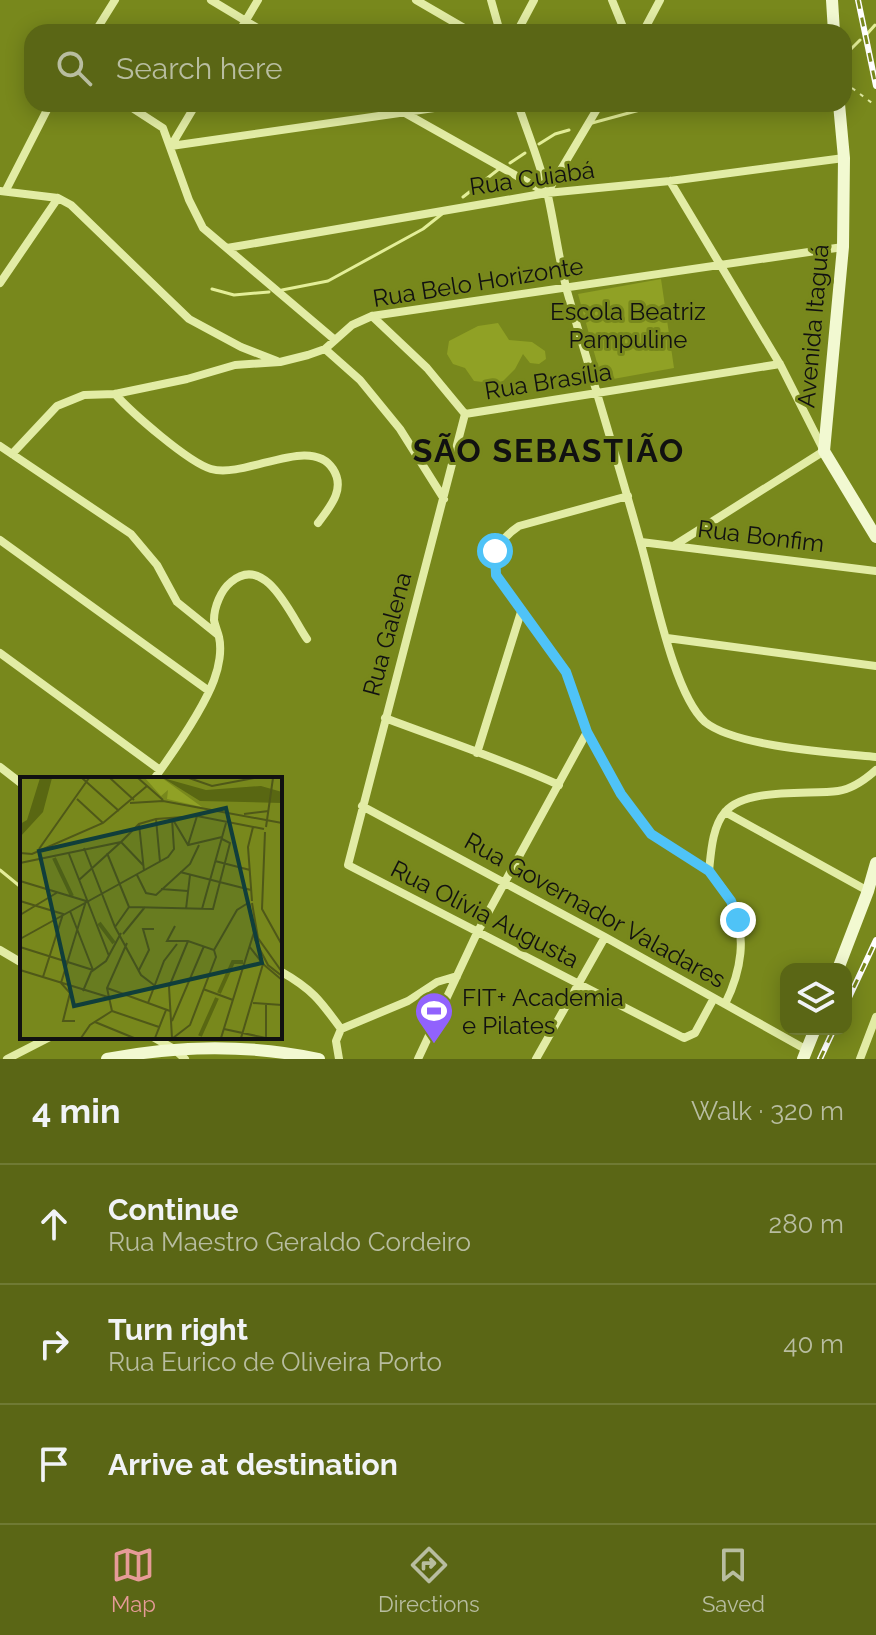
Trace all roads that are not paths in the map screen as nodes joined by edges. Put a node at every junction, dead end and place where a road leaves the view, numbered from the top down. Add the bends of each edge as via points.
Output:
1 (115, 0) edge
2 (211, 0) edge
3 (258, 0) edge
4 (416, 0) edge
5 (491, 0) edge
6 (534, 0) edge
7 (612, 0) edge
8 (660, 0) edge
9 (832, 0) edge
10 (246, 21) junction
11 (100, 24) edge
12 (244, 24) edge
13 (251, 24) edge
14 (457, 24) edge
15 (498, 24) edge
16 (521, 24) edge
17 (622, 24) edge
18 (647, 24) edge
19 (834, 24) edge
20 (46, 112) edge
21 (138, 112) edge
22 (191, 112) edge
23 (403, 112) joint
24 (521, 112) edge
25 (595, 112) edge
26 (840, 112) edge
27 (171, 146) junction
28 (844, 158) junction
29 (670, 181) junction
30 (3, 190) edge
31 (547, 193) junction
32 (58, 198) junction
33 (843, 247) junction
34 (227, 248) junction
35 (719, 265) junction
36 (0, 283) edge
37 (566, 288) junction
38 (372, 316) junction
39 (335, 340) junction
40 (325, 349) junction
41 (280, 362) junction
42 (780, 364) junction
43 (599, 393) junction
44 (115, 394) junction
45 (465, 414) junction
46 (0, 446) edge
47 (824, 451) junction
48 (12, 454) junction
49 (628, 496) junction
50 (444, 499) junction
51 (318, 523) dead end
52 (876, 537) edge
53 (0, 540) edge
54 (641, 542) junction
55 (675, 545) junction
56 (876, 571) edge
57 (521, 612) junction
58 (219, 636) junction
59 (667, 638) junction
60 (307, 639) dead end
61 (0, 653) edge
62 (876, 666) edge
63 (209, 691) junction
64 (385, 718) junction
65 (587, 732) junction
66 (477, 753) junction
67 (876, 757) edge
68 (0, 767) edge
69 (160, 770) junction
70 (876, 770) edge
71 (155, 777) edge
72 (20, 782) edge
73 (559, 785) junction
74 (362, 806) junction
75 (725, 812) junction
76 (876, 863) edge
77 (348, 865) joint
78 (709, 871) junction
79 (505, 882) junction
80 (868, 891) junction
81 (477, 933) junction
82 (605, 937) junction
83 (0, 950) edge
84 (20, 962) edge
85 (840, 963) edge
86 (282, 972) edge
87 (457, 976) junction
88 (577, 984) junction
89 (714, 998) junction
90 (725, 1004) junction
91 (876, 1017) edge
92 (341, 1029) junction
93 (813, 1035) edge
94 (46, 1039) edge
95 (156, 1039) edge
96 (174, 1049) junction
97 (805, 1054) edge
98 (7, 1059) edge
99 (107, 1059) edge
100 (185, 1059) edge
101 (319, 1059) edge
102 (339, 1059) edge
103 (418, 1059) edge
104 (536, 1059) edge
105 (860, 1059) edge

1 - 11 street
2 - 10 street
3 - 10 street
4 - 14 street
5 - 15 street
6 - 16 street
7 - 17 street
8 - 18 street
9 - 19 main road
10 - 12 street
10 - 13 street
20 - 30 street
21 - 27 street via 163,128
22 - 27 street
23 - 27 street
23 - 31 street
24 - 31 street
25 - 31 street
26 - 28 main road, Avenida Itaguá
27 - 34 street via 203,228
28 - 29 street, Rua Cuiabá
28 - 33 main road, Avenida Itaguá
29 - 31 street, Rua Cuiabá
29 - 35 street
30 - 32 street
31 - 34 street, Rua Cuiabá
31 - 37 street
32 - 36 street
32 - 41 street via 189,319
33 - 35 street, Rua Belo Horizonte
33 - 47 main road, Avenida Itaguá
34 - 39 street
35 - 37 street, Rua Belo Horizonte
35 - 42 street
37 - 38 street, Rua Belo Horizonte
37 - 43 street
38 - 39 street, Rua Belo Horizonte
38 - 45 street via 427,368
39 - 40 street, Rua Belo Horizonte
40 - 41 street, Rua Belo Horizonte
40 - 50 street via 360,380 400,429
41 - 44 street, Rua Belo Horizonte via 235,365
42 - 43 street, Rua Brasília
42 - 47 street
43 - 45 street, Rua Brasília
43 - 49 street
44 - 48 street, Rua Belo Horizonte via 84,395 57,406
44 - 51 street via 133,414 210,469 229,471 303,454 327,461 338,483 336,498
45 - 50 street, Rua Galena
46 - 48 street
47 - 52 main road
47 - 55 street
48 - 58 street via 131,534 157,565 177,602
49 - 54 street
49 - 57 street via 519,526 504,537 495,551 496,575
50 - 64 street, Rua Galena
53 - 63 street
54 - 55 street, Rua Bonfim
54 - 59 street
55 - 56 street, Rua Bonfim
57 - 65 street via 566,672
57 - 66 street
58 - 60 street via 214,619 221,593 233,580 253,575 278,592
58 - 63 street
59 - 62 street
59 - 67 street via 692,706 719,730 753,741
61 - 69 street
63 - 69 street
64 - 66 street
64 - 74 street, Rua Galena
65 - 73 street
65 - 78 street via 621,794 651,834
66 - 73 street
68 - 72 street
69 - 71 street
70 - 75 street via 840,791 773,794
73 - 79 street
74 - 77 street, Rua Galena
74 - 79 street, Rua Governador Valadares
75 - 78 street
75 - 80 street
76 - 80 main road
77 - 81 street, Rua Olívia Augusta
78 - 90 street via 731,901 740,930 737,981
79 - 81 street
79 - 82 street, Rua Governador Valadares
80 - 85 main road
81 - 87 street
81 - 88 street, Rua Olívia Augusta
82 - 88 street
82 - 89 street, Rua Governador Valadares
83 - 84 street
86 - 92 street via 316,995
87 - 92 street
87 - 103 street
88 - 89 street, Rua Olívia Augusta via 684,1038 695,1033
88 - 104 street
89 - 90 street, Rua Governador Valadares
90 - 97 street, Rua Governador Valadares
91 - 105 street
92 - 102 street via 336,1041
93 - 97 main road
94 - 98 street
95 - 96 street
96 - 99 main road
96 - 100 street
96 - 101 main road via 231,1047

